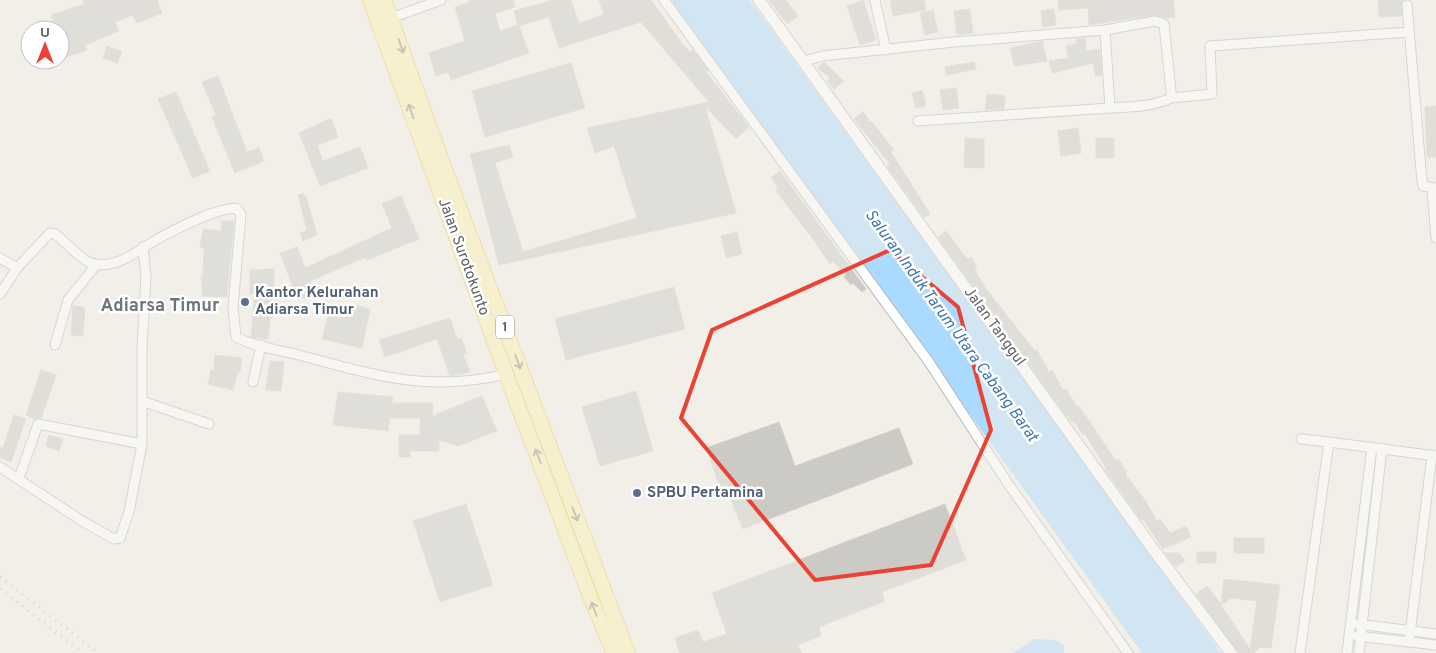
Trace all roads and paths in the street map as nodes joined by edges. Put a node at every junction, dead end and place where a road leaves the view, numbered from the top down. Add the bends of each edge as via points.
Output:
1 (370, 0) edge
2 (384, 0) edge
3 (441, 0) edge
4 (664, 0) edge
5 (759, 0) edge
6 (875, 1) edge
7 (1407, 5) dead end
8 (391, 18) junction
9 (1105, 30) junction
10 (1410, 32) junction
11 (886, 50) junction
12 (804, 62) junction
13 (1172, 98) junction
14 (1110, 108) junction
15 (918, 121) dead end
16 (1434, 188) edge
17 (1436, 238) edge
18 (143, 247) junction
19 (0, 258) edge
20 (97, 264) junction
21 (17, 268) junction
22 (0, 294) edge
23 (55, 345) dead end
24 (261, 345) junction
25 (506, 374) junction
26 (253, 382) dead end
27 (142, 400) junction
28 (209, 424) dead end
29 (1301, 439) dead end
30 (1329, 442) junction
31 (142, 444) junction
32 (1377, 448) junction
33 (1434, 456) edge
34 (0, 467) edge
35 (19, 478) junction
36 (1350, 623) junction
37 (1362, 625) junction
38 (1410, 631) junction
39 (1436, 634) edge
40 (1349, 635) junction
41 (1360, 637) junction
42 (1413, 642) junction
43 (1436, 645) edge
44 (614, 653) edge
45 (628, 653) edge
46 (1128, 653) edge
47 (1231, 653) edge
48 (1300, 653) edge
49 (1347, 653) edge
50 (1359, 653) edge
51 (1416, 653) edge

25 -> 1 main road, Jalan Surotokunto / 1
2 - 8 main road, Jalan Surotokunto / 1
3 - 8 street
4 - 46 street via 929,362 1009,485
5 - 12 street, Jalan Tanggul
6 - 11 street
7 - 10 street
8 -> 45 main road, Jalan Surotokunto / 1
9 - 11 street
9 - 13 street via 1155,21 1164,24
9 - 14 street
10 - 13 street via 1210,46 1212,94
10 - 16 street via 1422,180 1423,186
11 - 12 street via 822,56
12 - 47 street, Jalan Tanggul via 1153,550
13 - 14 street via 1143,106
14 - 15 street
16 - 17 street
18 - 20 street via 127,258
18 - 24 street via 194,220 238,209 241,214 234,333 240,339
18 - 27 street via 146,278
19 - 21 street
20 - 21 street via 87,261 53,233 47,234
20 - 23 street via 68,300
21 - 22 street
24 - 25 street via 378,376 411,381 450,384
24 - 26 street
44 -> 25 main road, Jalan Surotokunto / 1
27 - 28 street
27 - 31 street
29 - 30 street
30 - 32 street
30 - 48 street
31 - 35 street via 38,424
31 - 35 street via 129,512 117,540 82,521
32 - 33 street
32 - 36 street
32 - 37 street
33 - 38 street
34 - 35 street
36 - 37 street
36 - 40 street
37 - 38 street
37 - 41 street
38 - 39 street
38 - 42 street
40 - 41 street
40 - 49 street
41 - 42 street
41 - 50 street
42 - 43 street
42 - 51 street

